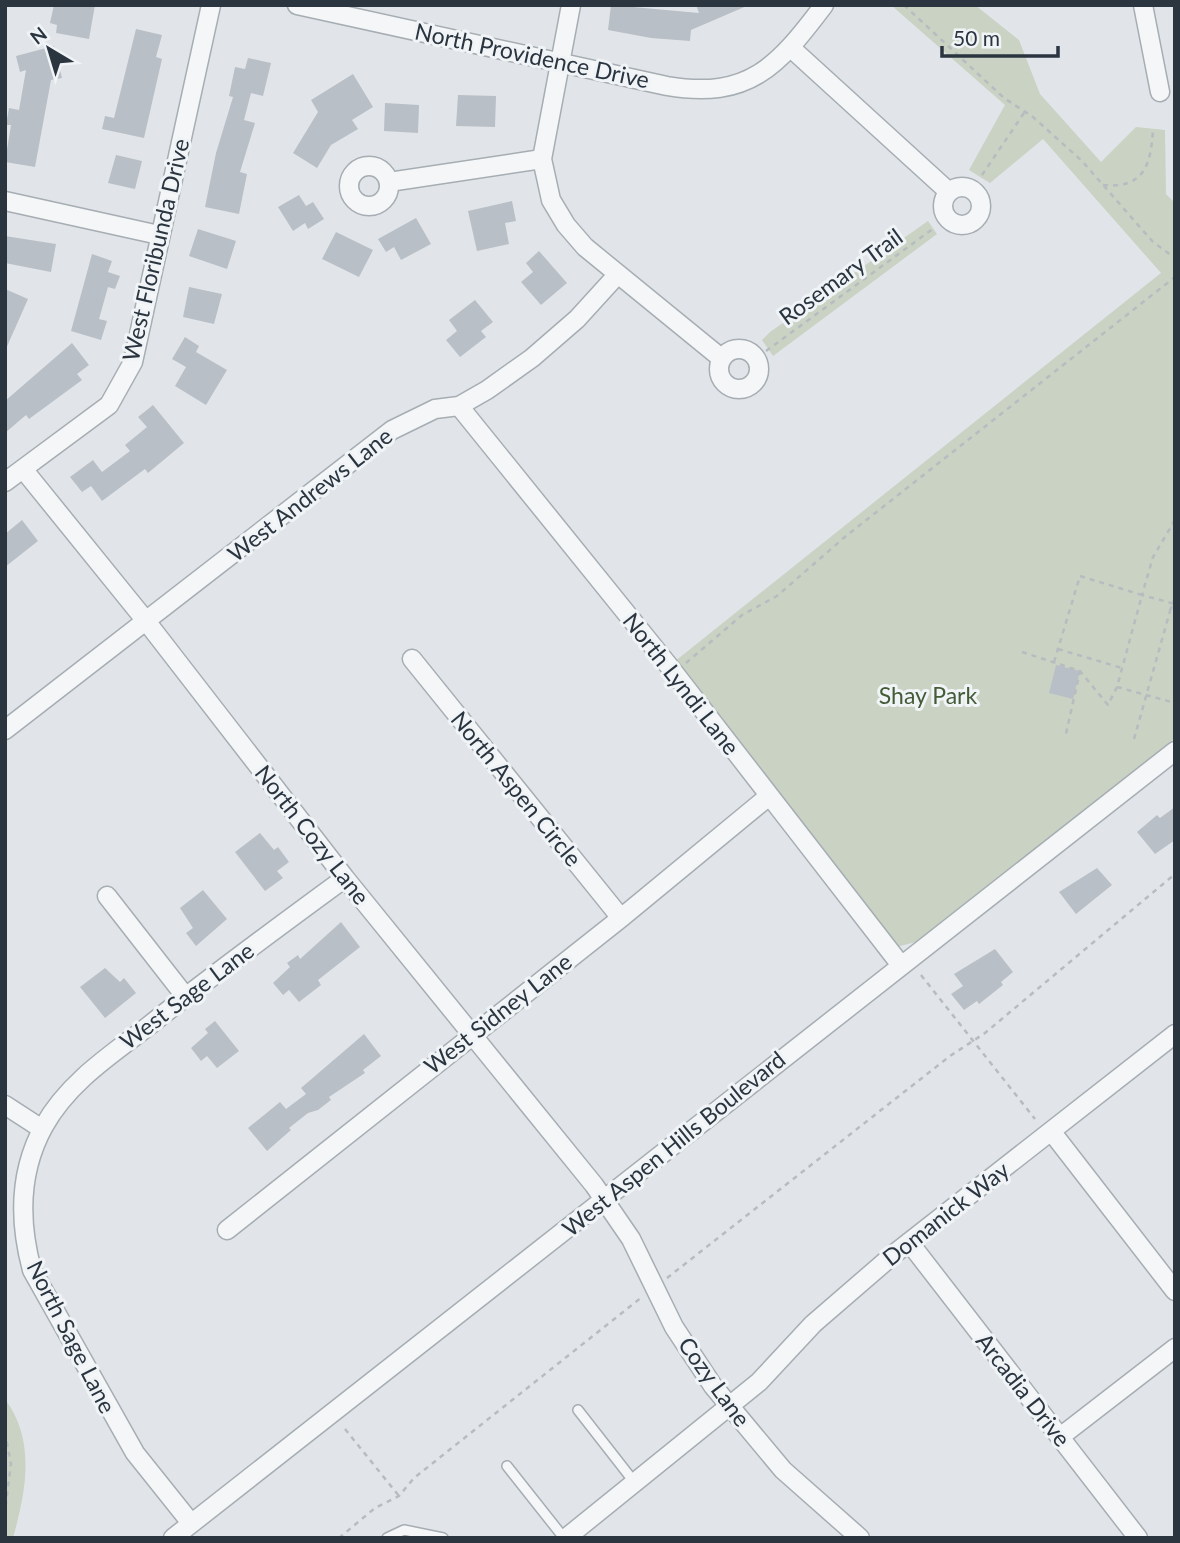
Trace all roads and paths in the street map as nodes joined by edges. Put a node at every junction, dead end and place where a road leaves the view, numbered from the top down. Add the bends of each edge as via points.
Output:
1 (211, 5) edge
2 (297, 5) edge
3 (570, 5) edge
4 (824, 5) edge
5 (904, 5) edge
6 (1143, 5) edge
7 (791, 48) junction
8 (559, 62) junction
9 (1160, 92) dead end
10 (1024, 113) junction
11 (1153, 129) dead end
12 (541, 159) junction
13 (982, 175) dead end
14 (389, 181) dead end
15 (1102, 185) junction
16 (949, 192) dead end
17 (5, 201) edge
18 (934, 228) dead end
19 (159, 235) junction
20 (1175, 258) edge
21 (618, 274) junction
22 (1175, 277) edge
23 (766, 351) dead end
24 (721, 358) dead end
25 (459, 406) junction
26 (23, 469) junction
27 (5, 482) edge
28 (1175, 520) edge
29 (1142, 594) junction
30 (1175, 597) edge
31 (1175, 604) edge
32 (146, 621) junction
33 (1058, 649) junction
34 (1022, 652) dead end
35 (412, 659) dead end
36 (1054, 662) junction
37 (686, 664) dead end
38 (1122, 668) junction
39 (1080, 671) junction
40 (1117, 687) junction
41 (1146, 695) junction
42 (1175, 703) edge
43 (5, 730) edge
44 (1065, 738) dead end
45 (1134, 739) dead end
46 (1175, 751) edge
47 (769, 796) junction
48 (1175, 874) edge
49 (345, 878) junction
50 (107, 896) dead end
51 (621, 918) junction
52 (900, 964) junction
53 (921, 975) dead end
54 (185, 996) junction
55 (1175, 1034) edge
56 (471, 1035) junction
57 (974, 1041) junction
58 (5, 1105) edge
59 (1035, 1119) dead end
60 (42, 1129) junction
61 (1051, 1131) junction
62 (604, 1199) junction
63 (227, 1230) dead end
64 (909, 1242) junction
65 (654, 1288) junction
66 (1175, 1291) edge
67 (1175, 1348) edge
68 (729, 1407) junction
69 (578, 1410) dead end
70 (345, 1429) dead end
71 (5, 1432) edge
72 (1060, 1437) junction
73 (507, 1466) dead end
74 (635, 1483) junction
75 (399, 1496) junction
76 (5, 1511) edge
77 (191, 1523) junction
78 (173, 1538) edge
79 (339, 1538) edge
80 (387, 1538) edge
81 (443, 1538) edge
82 (565, 1538) edge
83 (860, 1538) edge
84 (1138, 1538) edge

1 - 19 street, West Floribunda Drive
2 - 8 street, North Providence Drive
3 - 8 street
4 - 7 street
5 - 10 path
6 - 9 street
7 - 8 street, North Providence Drive via 756,77 728,88 688,89
7 - 16 street
8 - 12 street
10 - 13 path
10 - 15 path via 1082,161
11 - 15 path via 1146,169 1135,180 1117,187
12 - 14 street
12 - 21 street via 551,200 566,225
15 - 20 path via 1153,242
17 - 19 street
18 - 23 path, Rosemary Trail
19 - 26 street, West Floribunda Drive via 124,382 109,405
21 - 24 street
21 - 25 street, West Andrews Lane via 577,319 532,358
22 - 37 path via 846,536 777,596 742,615
25 - 32 street, West Andrews Lane via 435,409 393,430
25 - 47 street, North Lyndi Lane
26 - 27 street, West Floribunda Drive
26 - 32 street, North Cozy Lane
28 - 29 path via 1153,557
29 - 31 path
29 - 33 path via 1080,576
29 - 38 path
30 - 41 path, bridge
32 - 43 street, West Andrews Lane
32 - 49 street, North Cozy Lane
33 - 36 path
33 - 38 path
34 - 36 path
35 - 51 street, North Aspen Circle
36 - 39 path
38 - 40 path
39 - 40 path via 1108,705
39 - 44 path
40 - 41 path
41 - 42 path
41 - 45 path
46 - 52 street, West Aspen Hills Boulevard
47 - 51 street, West Sidney Lane
47 - 52 street, North Lyndi Lane
48 - 57 path
49 - 54 street, West Sage Lane
49 - 56 street, North Cozy Lane
50 - 54 street
51 - 56 street, West Sidney Lane
52 - 62 street, West Aspen Hills Boulevard
53 - 57 path
54 - 60 street, West Sage Lane via 74,1087
55 - 61 street, Domanick Way
56 - 62 street, North Cozy Lane
56 - 63 street, West Sidney Lane
57 - 59 path
57 - 65 path
58 - 60 street
60 - 77 street, North Sage Lane via 22,1199 32,1270 135,1452
61 - 64 street, Domanick Way
61 - 66 street
62 - 65 street, Cozy Lane via 631,1239
62 - 77 street, West Aspen Hills Boulevard
64 - 68 street, Domanick Way via 818,1319 779,1363
64 - 72 street, Arcadia Drive
65 - 68 street, Cozy Lane via 685,1346
65 - 75 path via 414,1478
67 - 72 street
68 - 74 street, Domanick Way
68 - 83 street, Cozy Lane via 783,1470
69 - 74 lane
70 - 75 path
71 - 76 path via 11,1464
72 - 84 street, Arcadia Drive
73 - 82 lane
74 - 82 street, Domanick Way
75 - 79 path via 375,1508
77 - 78 street, West Aspen Hills Boulevard
80 - 81 lane via 404,1530

